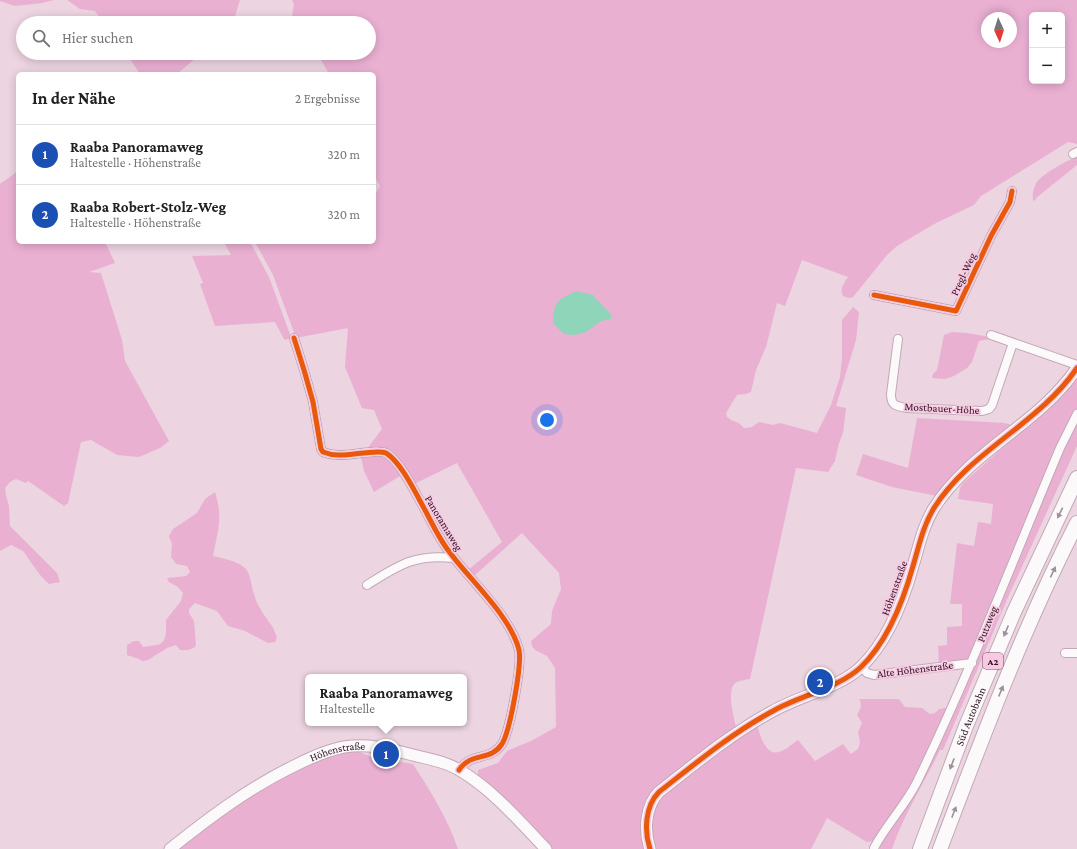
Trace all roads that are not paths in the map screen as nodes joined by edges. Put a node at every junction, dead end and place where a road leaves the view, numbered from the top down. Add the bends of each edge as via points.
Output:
1 (1012, 191) dead end
2 (874, 296) dead end
3 (991, 335) dead end
4 (294, 338) dead end
5 (898, 339) dead end
6 (1013, 343) junction
7 (1077, 367) edge
8 (1077, 414) edge
9 (1077, 478) edge
10 (1077, 523) edge
11 (454, 558) junction
12 (367, 585) dead end
13 (1065, 652) dead end
14 (1077, 653) edge
15 (972, 663) junction
16 (862, 666) junction
17 (459, 770) junction
18 (874, 848) edge
19 (170, 849) edge
20 (546, 849) edge
21 (650, 849) edge
22 (920, 849) edge
23 (940, 849) edge

1 - 2 street, Pregl-Weg via 1010,202 956,311
3 - 6 street
4 - 11 street, Panoramaweg via 309,387 323,452 337,456 382,452 390,456 407,477 443,544
5 - 6 street, Mostbauer-Höhe via 891,394 893,404 907,408 982,411 992,405
6 - 7 street
7 - 16 street, Höhenstraße via 1047,402 966,471 946,492 924,528 905,592 894,618 878,646
8 - 15 street, Putzweg via 1060,448
9 -> 22 highway, Süd Autobahn / A2 via 1014,612 966,726
23 -> 10 highway, Süd Autobahn / A2 via 984,733 1032,619
11 - 12 street, Panoramaweg via 410,560
11 - 17 street, Panoramaweg via 499,612 519,649 520,659 509,723 502,744 492,753 467,761
13 - 14 street
15 - 16 street, Alte Höhenstraße via 878,675 867,673
15 - 18 street, Putzweg via 914,789
16 - 21 street, Höhenstraße via 844,679 755,721 659,792 651,802 648,814 647,837
17 - 19 street, Höhenstraße via 446,764 379,747 358,746 332,750 272,776 237,798
17 - 20 street, Höhenstraße via 497,798

